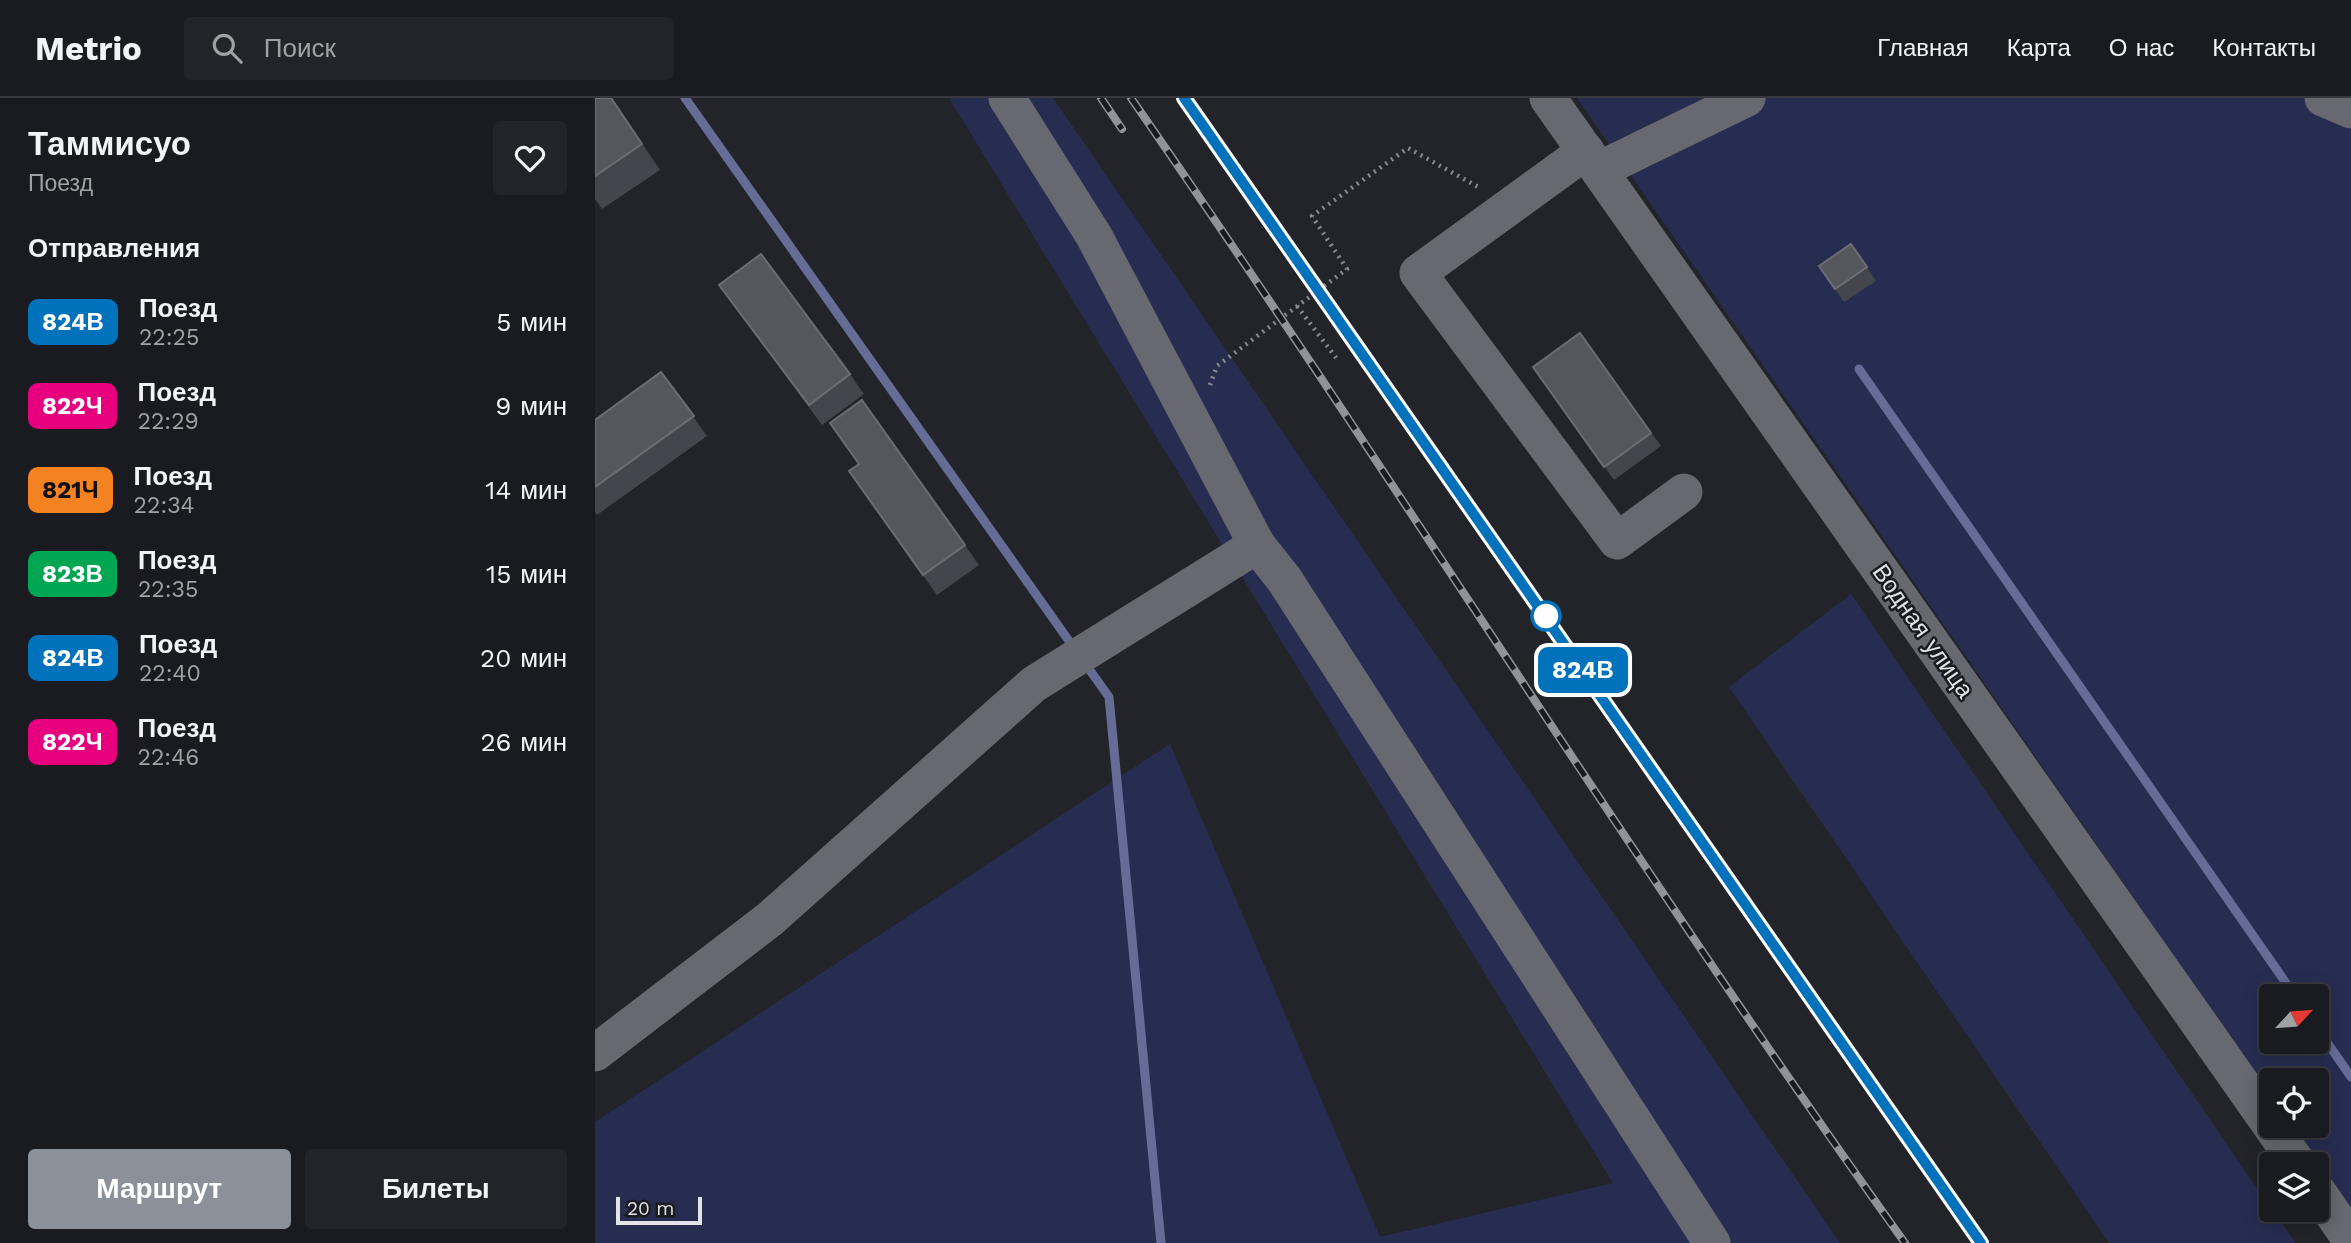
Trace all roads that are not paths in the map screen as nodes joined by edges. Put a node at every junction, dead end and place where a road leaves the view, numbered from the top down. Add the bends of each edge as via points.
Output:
1 (1007, 98) edge
2 (1548, 98) edge
3 (1747, 98) edge
4 (2323, 98) edge
5 (2351, 110) edge
6 (1592, 160) junction
7 (1684, 492) dead end
8 (1257, 545) junction
9 (595, 1053) edge
10 (2290, 1152) edge
11 (2329, 1208) edge
12 (2351, 1240) edge
13 (1712, 1243) edge

1 - 8 street via 1094,236
2 - 6 street, Водная улица
3 - 6 street
4 - 5 street
6 - 7 street via 1511,206 1418,273 1617,541
6 - 10 street, Водная улица
8 - 9 street via 1034,684 770,919
8 - 13 street via 1284,579
11 - 12 street

